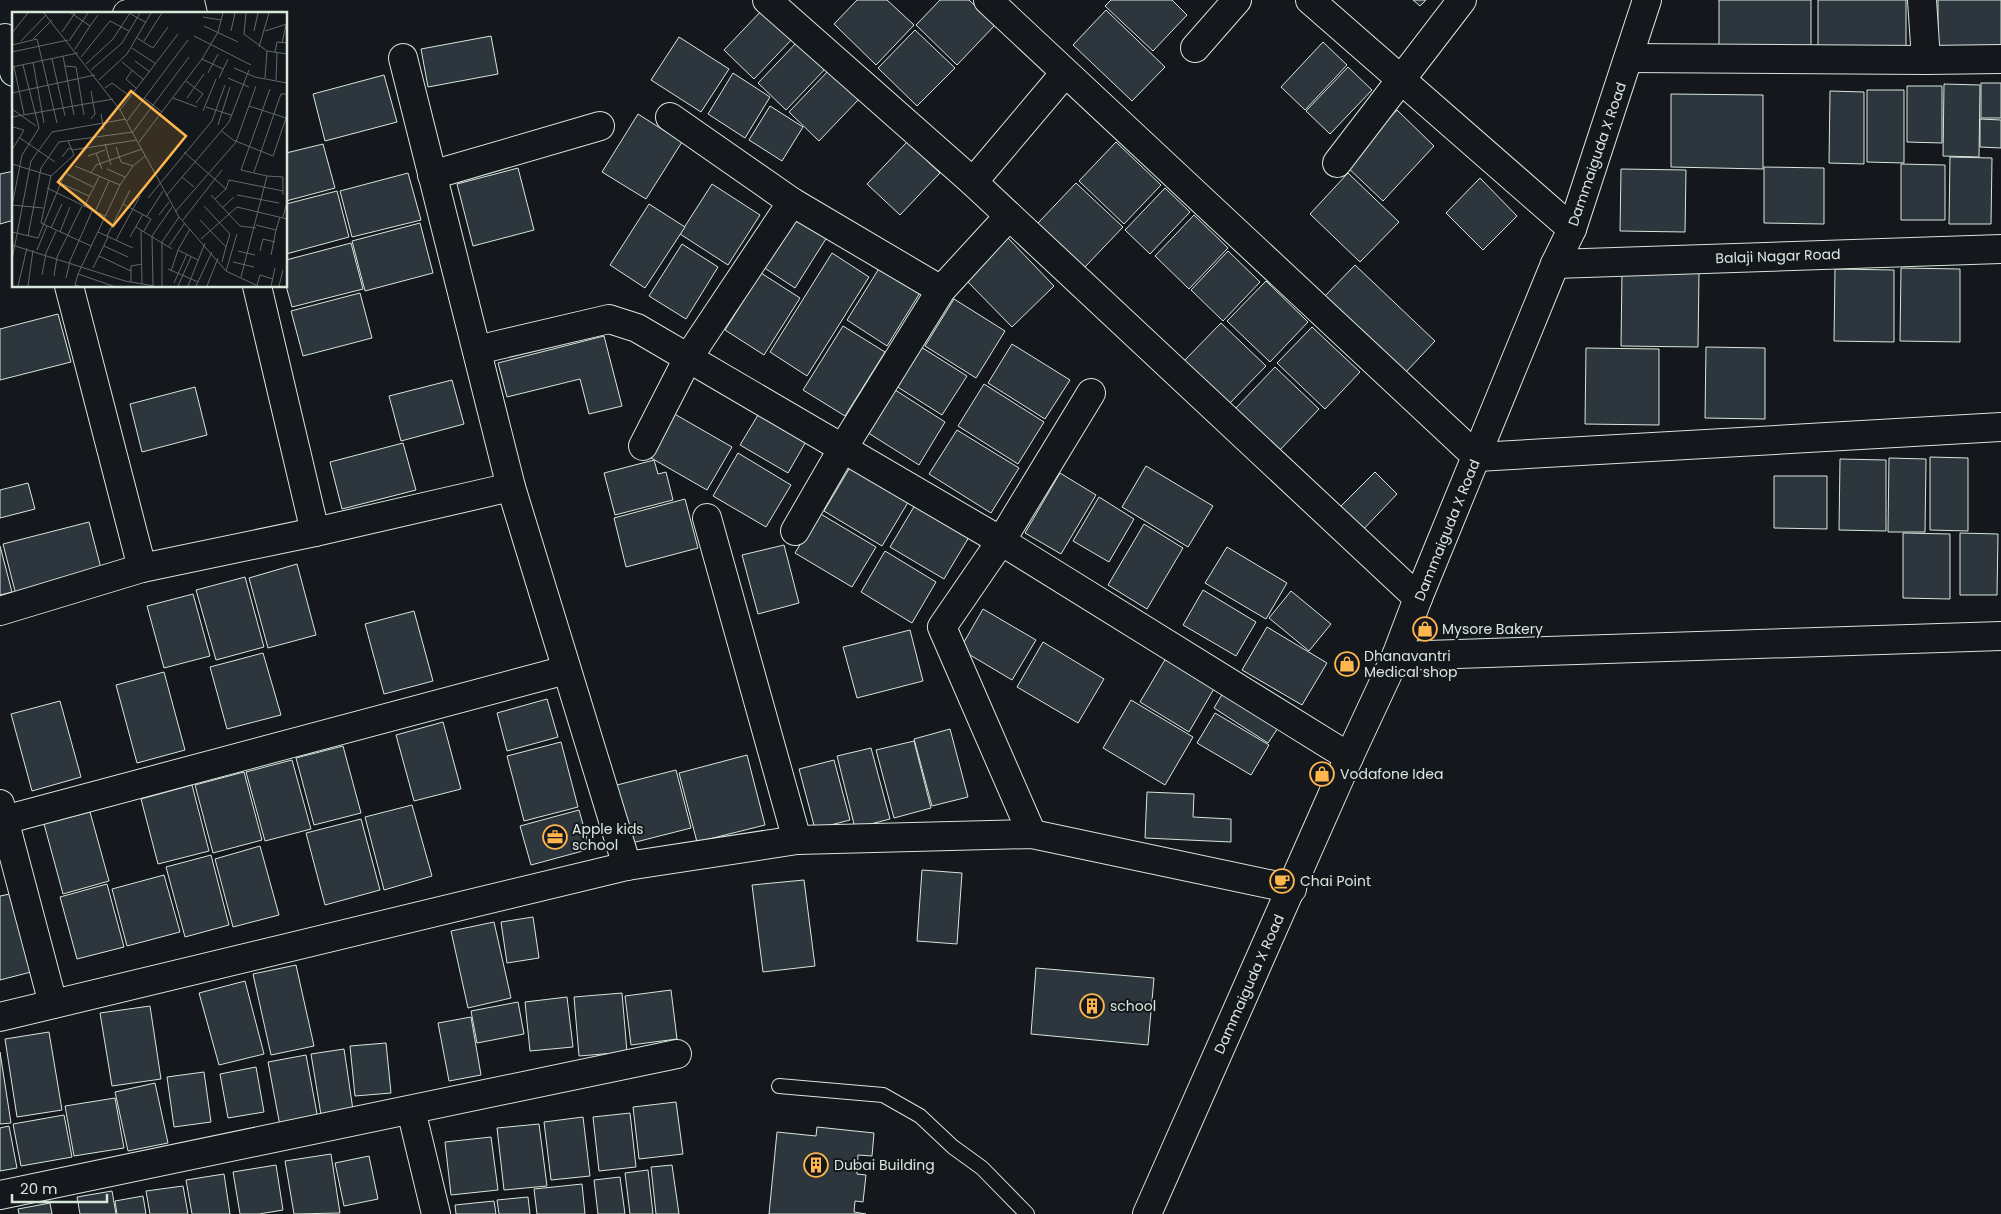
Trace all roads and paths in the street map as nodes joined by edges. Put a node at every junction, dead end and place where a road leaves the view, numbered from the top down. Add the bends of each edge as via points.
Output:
1 (767, 0) edge
2 (988, 0) edge
3 (1236, 0) edge
4 (1310, 0) edge
5 (1462, 0) edge
6 (1647, 0) edge
7 (1922, 0) edge
8 (137, 12) edge
9 (193, 12) edge
10 (6, 38) edge
11 (1195, 48) dead end
12 (402, 58) dead end
13 (1629, 58) junction
14 (2001, 59) edge
15 (1926, 60) junction
16 (12, 64) edge
17 (1065, 73) junction
18 (1400, 79) junction
19 (670, 117) dead end
20 (600, 126) dead end
21 (1337, 163) dead end
22 (432, 175) junction
23 (973, 182) junction
24 (792, 202) junction
25 (1009, 216) junction
26 (1572, 229) junction
27 (2001, 249) edge
28 (1555, 264) junction
29 (70, 288) edge
30 (257, 288) edge
31 (940, 290) junction
32 (476, 350) junction
33 (688, 358) junction
34 (1091, 392) dead end
35 (2001, 427) edge
36 (644, 446) dead end
37 (843, 448) junction
38 (1477, 457) junction
39 (511, 487) junction
40 (707, 518) dead end
41 (795, 531) dead end
42 (315, 532) junction
43 (1001, 541) junction
44 (142, 568) junction
45 (1418, 598) junction
46 (0, 611) edge
47 (2001, 636) edge
48 (1396, 656) junction
49 (566, 670) junction
50 (1349, 757) junction
51 (2, 812) edge
52 (1032, 834) junction
53 (797, 840) junction
54 (627, 866) junction
55 (1292, 889) junction
56 (53, 1004) junction
57 (0, 1017) edge
58 (677, 1054) dead end
59 (779, 1086) dead end
60 (411, 1110) junction
61 (0, 1195) edge
62 (436, 1214) edge
63 (1027, 1214) edge
64 (1147, 1214) edge

1 - 23 street
2 - 17 street
3 - 11 street
4 - 18 street
5 - 18 street
6 - 13 street, Dammaiguda X Road
7 - 15 street
8 - 9 street via 190,1
10 - 16 street
12 - 22 street
13 - 15 street
13 - 26 street, Dammaiguda X Road
14 - 15 street
17 - 23 street
17 - 38 street
18 - 21 street
18 - 26 street
19 - 24 street
20 - 22 street
22 - 32 street
23 - 25 street
24 - 31 street
24 - 33 street
25 - 31 street
25 - 45 street
26 - 28 street, Dammaiguda X Road
27 - 28 street, Balaji Nagar Road
28 - 38 street, Dammaiguda X Road
29 - 44 street
30 - 42 street
31 - 37 street
32 - 33 street via 610,319 637,328
32 - 39 street
33 - 36 street
33 - 37 street
34 - 43 street
35 - 38 street
37 - 41 street
37 - 43 street
38 - 45 street, Dammaiguda X Road
39 - 42 street
39 - 49 street
40 - 53 street
42 - 44 street
43 - 50 street
43 - 52 street via 942,627
44 - 46 street
45 - 48 street, Dammaiguda X Road
47 - 48 street
48 - 50 street, Dammaiguda X Road
49 - 51 street
49 - 54 street
50 - 55 street, Dammaiguda X Road
51 - 56 street
52 - 53 street
52 - 55 street
53 - 54 street
54 - 56 street
55 - 64 street, Dammaiguda X Road
56 - 57 street
58 - 60 street
59 - 63 lane via 883,1095 920,1116 952,1147 982,1168
60 - 61 street
60 - 62 street

